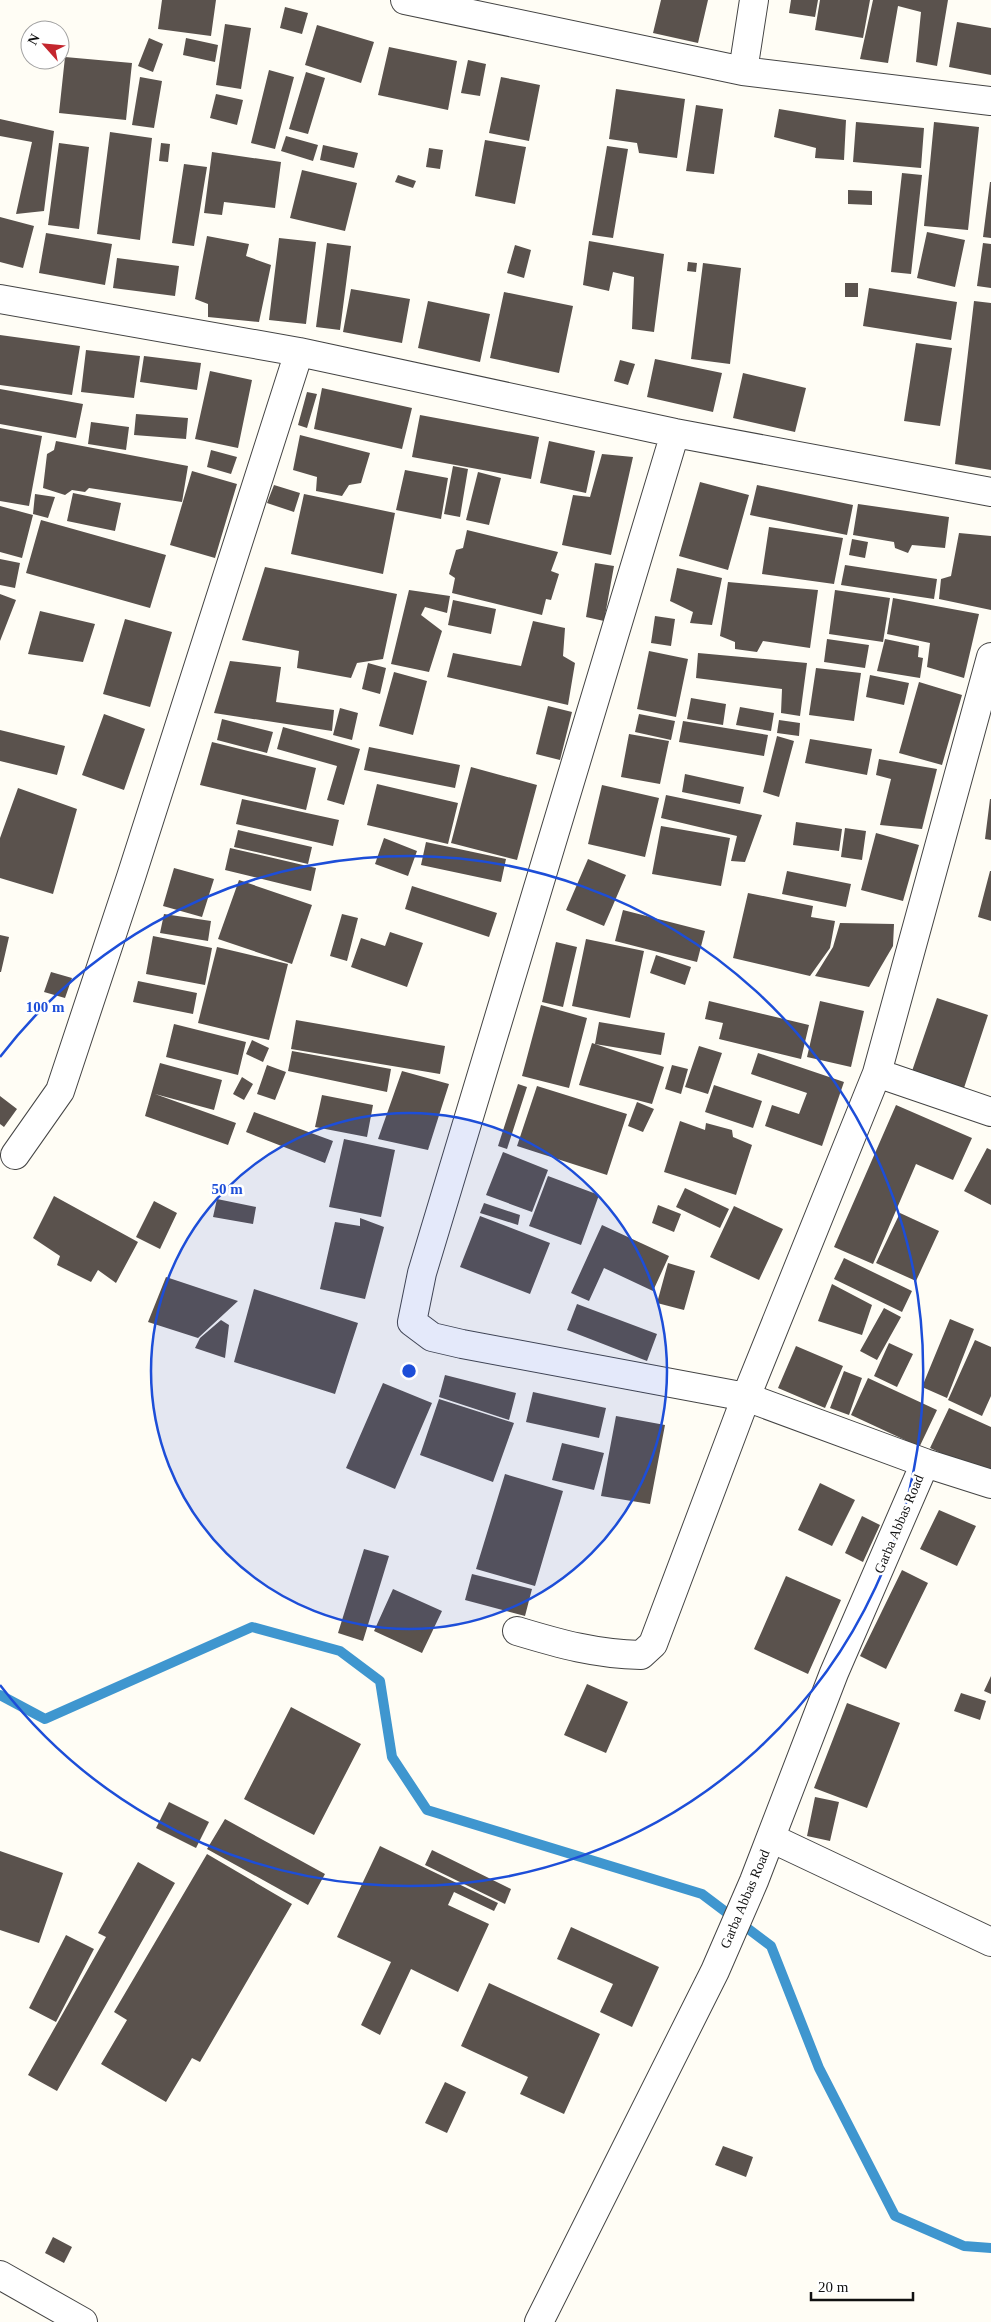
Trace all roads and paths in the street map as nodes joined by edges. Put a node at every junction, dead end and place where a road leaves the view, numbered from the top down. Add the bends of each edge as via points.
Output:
1 (405, 0) edge
2 (754, 0) edge
3 (742, 71) junction
4 (991, 101) edge
5 (0, 299) edge
6 (299, 352) junction
7 (675, 433) junction
8 (991, 492) edge
9 (991, 658) edge
10 (877, 1073) junction
11 (991, 1112) edge
12 (15, 1155) dead end
13 (746, 1396) junction
14 (926, 1463) junction
15 (991, 1484) edge
16 (517, 1632) dead end
17 (770, 1838) junction
18 (991, 1942) edge
19 (0, 2275) edge
20 (83, 2322) edge
21 (538, 2322) edge

1 - 3 street
2 - 3 street
3 - 4 street
5 - 6 street
6 - 7 street
6 - 12 street via 60,1091
7 - 8 street
7 - 13 street via 422,1273 412,1322 432,1337 462,1344
9 - 10 street
10 - 11 street
10 - 13 street
13 - 14 street
13 - 16 street via 654,1644 641,1655 606,1654
14 - 15 street
14 - 17 street, Garba Abbas Road via 834,1673
17 - 18 street
17 - 21 street, Garba Abbas Road via 715,1971
19 - 20 street

